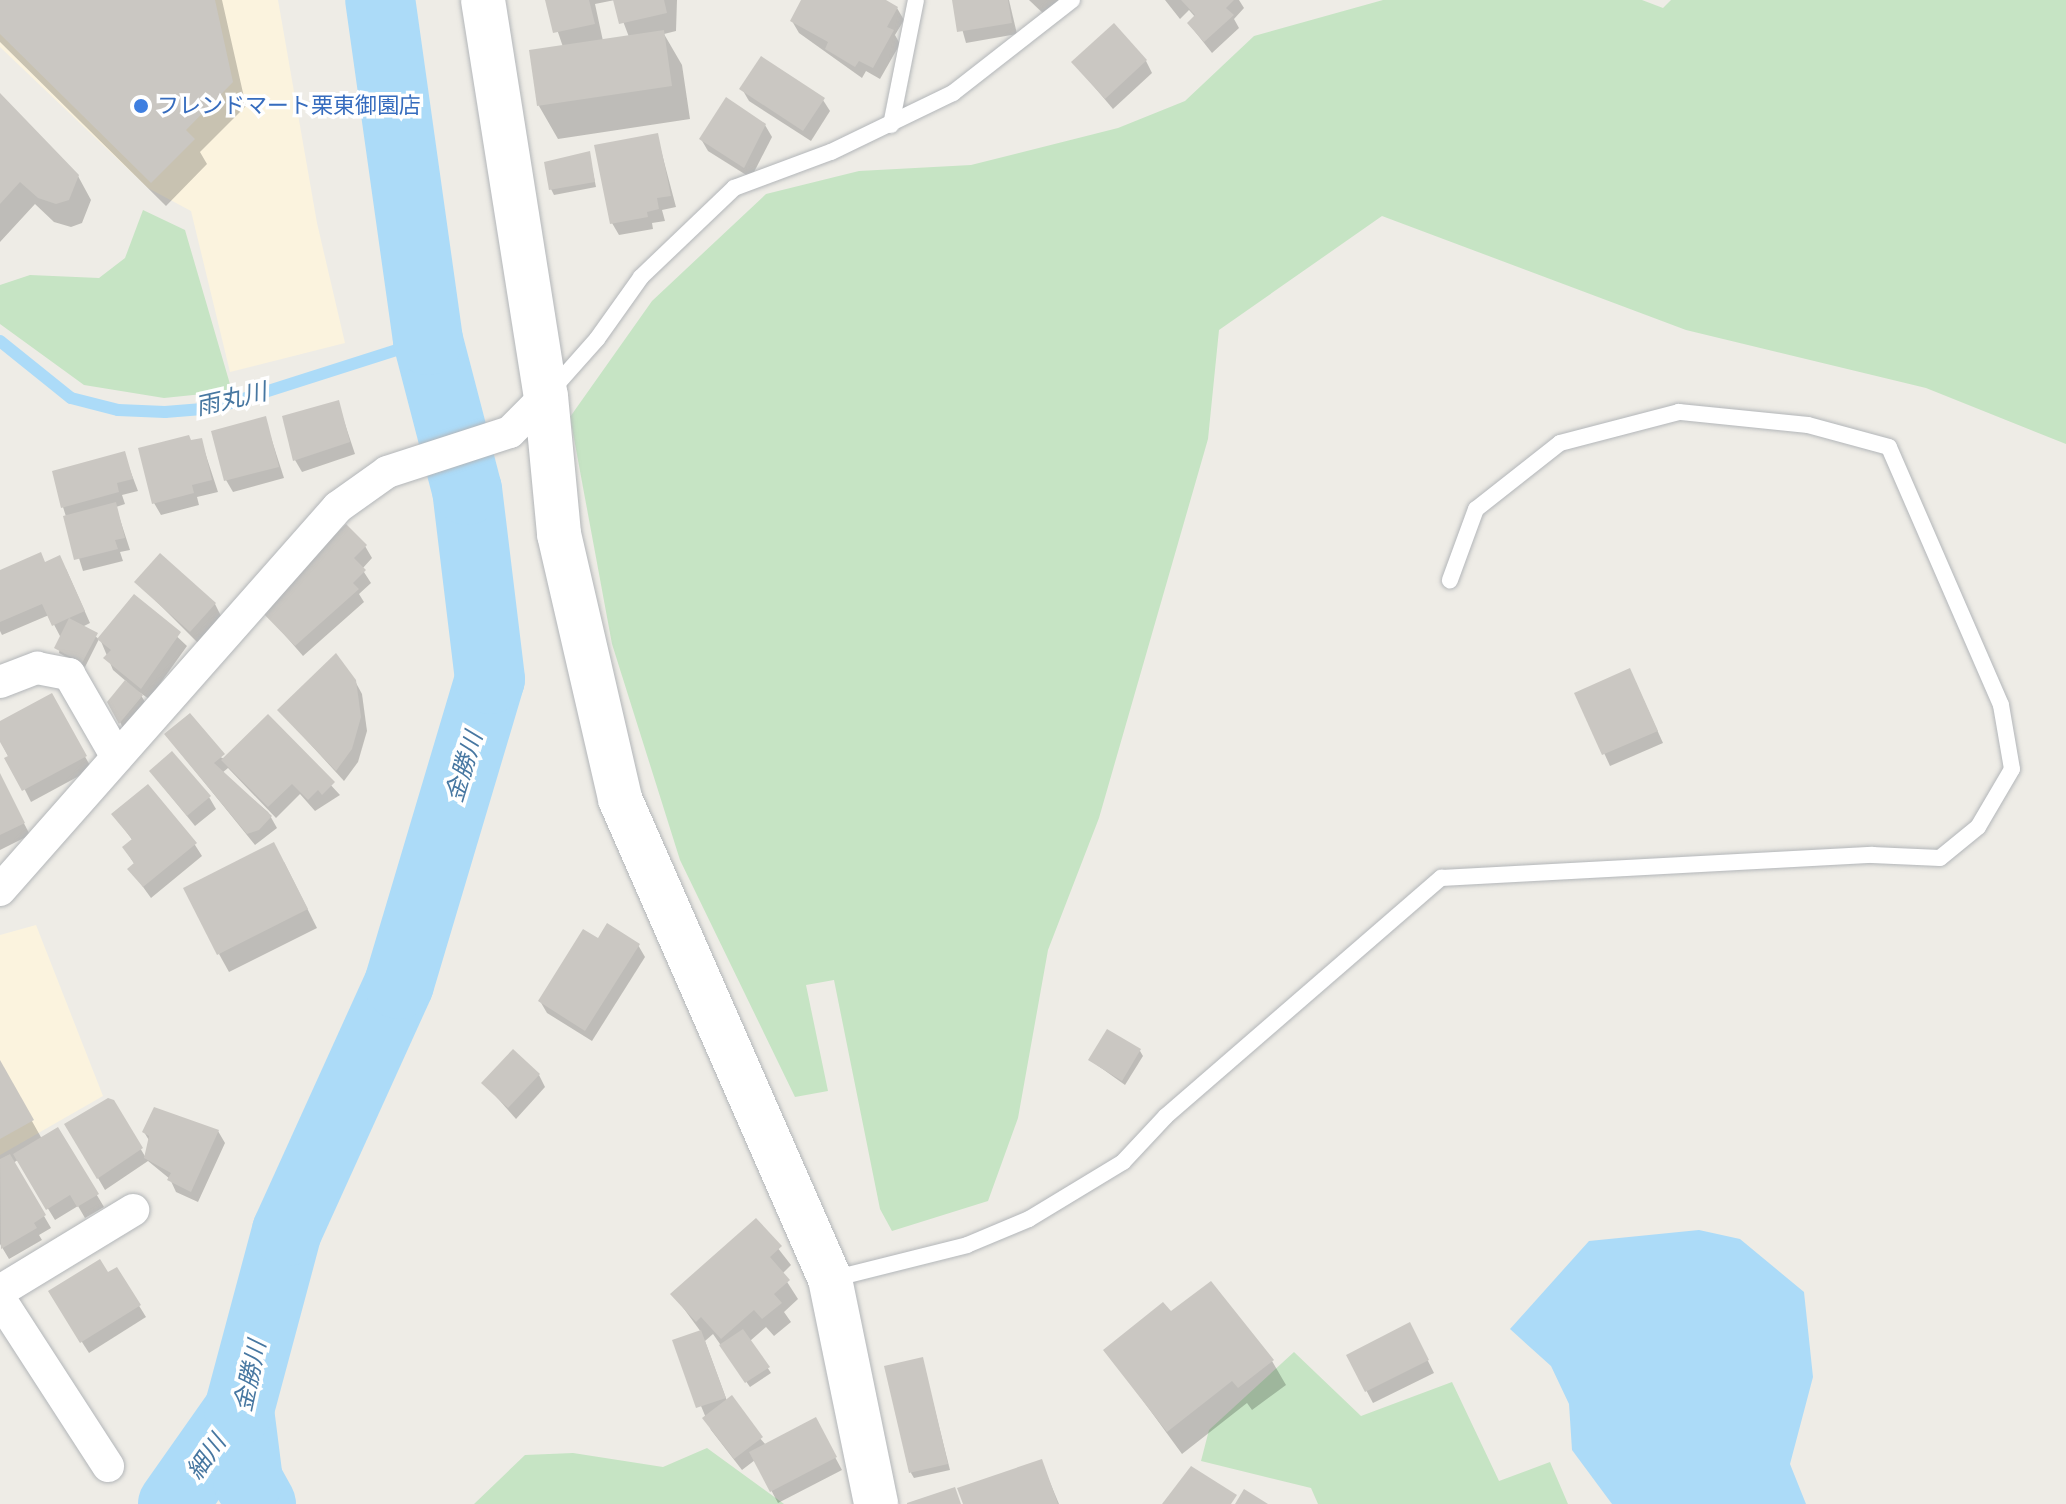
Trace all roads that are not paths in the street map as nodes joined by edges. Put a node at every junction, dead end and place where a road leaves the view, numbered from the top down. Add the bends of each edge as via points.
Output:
1 (483, 0) edge
2 (916, 0) edge
3 (1072, 0) edge
4 (891, 125) junction
5 (546, 396) junction
6 (1450, 580) dead end
7 (0, 682) edge
8 (117, 757) junction
9 (0, 890) edge
10 (133, 1210) dead end
11 (830, 1279) junction
12 (0, 1291) edge
13 (0, 1299) edge
14 (108, 1466) dead end
15 (876, 1504) edge

1 - 5 street
2 - 4 lane
3 - 4 lane via 953,93
4 - 5 lane via 734,188 641,277 597,339
5 - 8 street via 510,432 387,472 338,507
5 - 11 street via 559,534 620,799
6 - 11 lane via 1476,509 1560,443 1679,412 1808,425 1889,447 2001,705 2012,769 1978,827 1940,858 1872,855 1441,878 1166,1116 1123,1162 1029,1219 967,1245
7 - 8 street via 37,668 69,674
8 - 9 street
10 - 12 street
11 - 15 street
13 - 14 street

